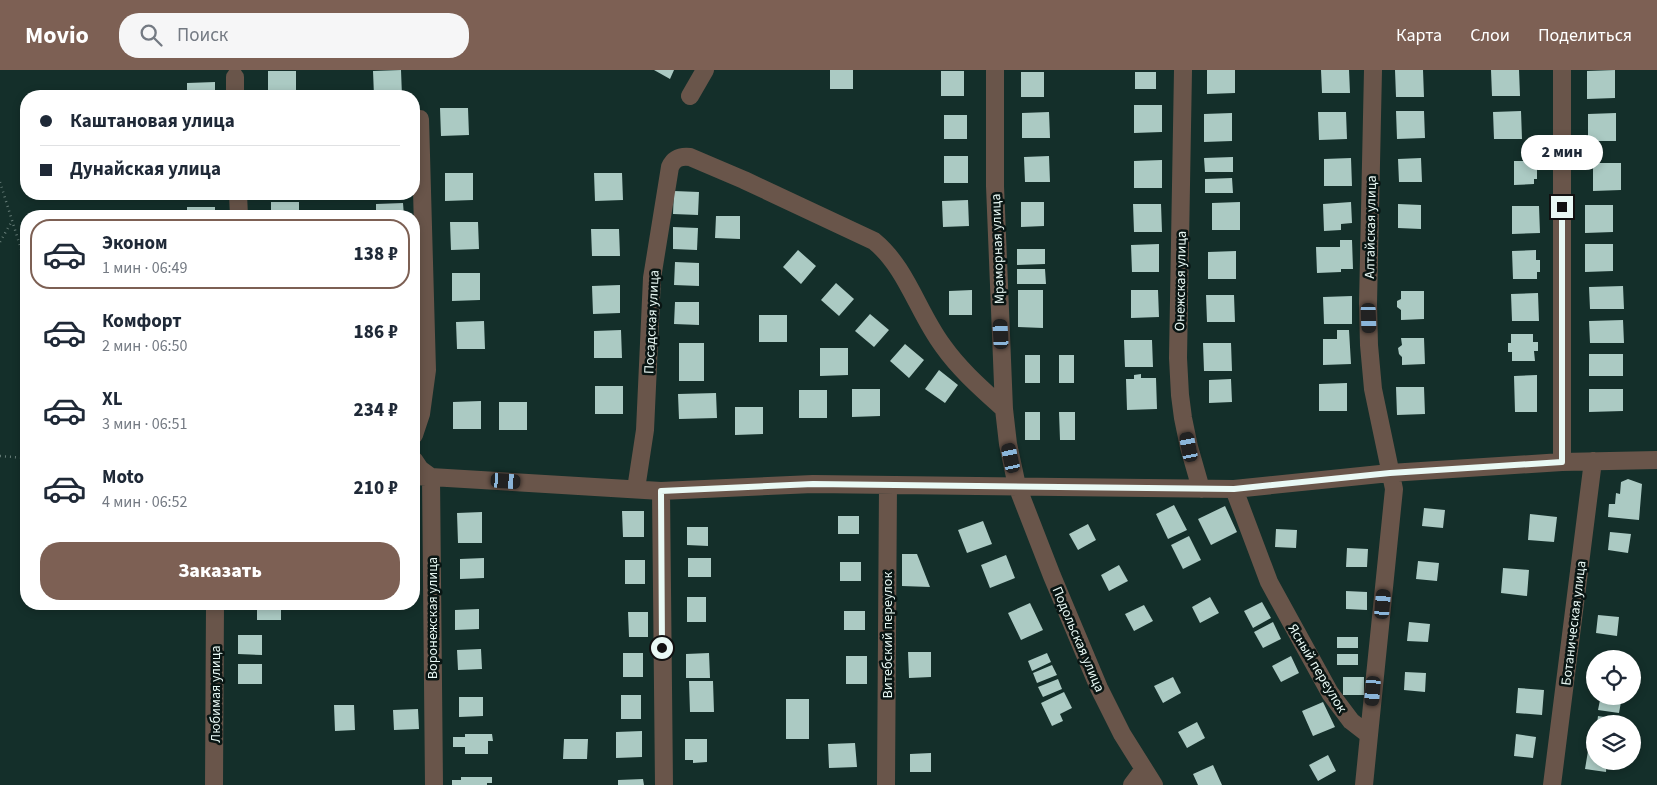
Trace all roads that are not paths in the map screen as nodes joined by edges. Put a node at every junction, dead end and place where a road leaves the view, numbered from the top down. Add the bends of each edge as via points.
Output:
1 (705, 70) edge
2 (994, 70) edge
3 (1183, 70) edge
4 (1373, 70) edge
5 (1562, 70) edge
6 (235, 77) dead end
7 (235, 90) edge
8 (690, 96) dead end
9 (420, 119) dead end
10 (1004, 409) junction
11 (420, 417) edge
12 (1657, 460) edge
13 (1593, 461) junction
14 (1562, 462) junction
15 (420, 469) edge
16 (1390, 473) junction
17 (420, 476) edge
18 (431, 477) junction
19 (888, 485) junction
20 (1017, 486) junction
21 (1234, 489) junction
22 (636, 490) junction
23 (1201, 490) junction
24 (661, 491) junction
25 (215, 610) edge
26 (1369, 735) junction
27 (1144, 769) junction
28 (214, 785) edge
29 (434, 785) edge
30 (664, 785) edge
31 (886, 785) edge
32 (1132, 785) edge
33 (1154, 785) edge
34 (1364, 785) edge
35 (1552, 785) edge

1 - 8 street
2 - 10 street, Мраморная улица via 994,186
3 - 23 street, Онежская улица via 1178,358 1180,395 1189,447
4 - 16 street, Алтайская улица via 1369,345 1373,389
5 - 14 street
6 - 7 street
9 - 11 street via 427,370
10 - 20 street, Мраморная улица
10 - 22 street, Посадская улица via 969,377 943,347 898,269 886,251 874,241 690,157 677,158 670,167 652,278 645,430
12 - 13 street
13 - 14 street
13 - 35 street, Ботаническая улица
14 - 16 street
15 - 18 street
16 - 21 street
16 - 26 street, Ясный переулок via 1394,489
17 - 18 street
18 - 22 street
18 - 29 street, Воронежская улица
19 - 20 street
19 - 24 street via 813,484
19 - 31 street, Витебский переулок
20 - 23 street
20 - 27 street, Подольская улица via 1099,688
21 - 23 street
21 - 26 street, Ясный переулок via 1273,590 1330,693 1351,721
22 - 24 street
24 - 30 street
25 - 28 street, Любимая улица
26 - 34 street
27 - 32 street
27 - 33 street, Подольская улица

